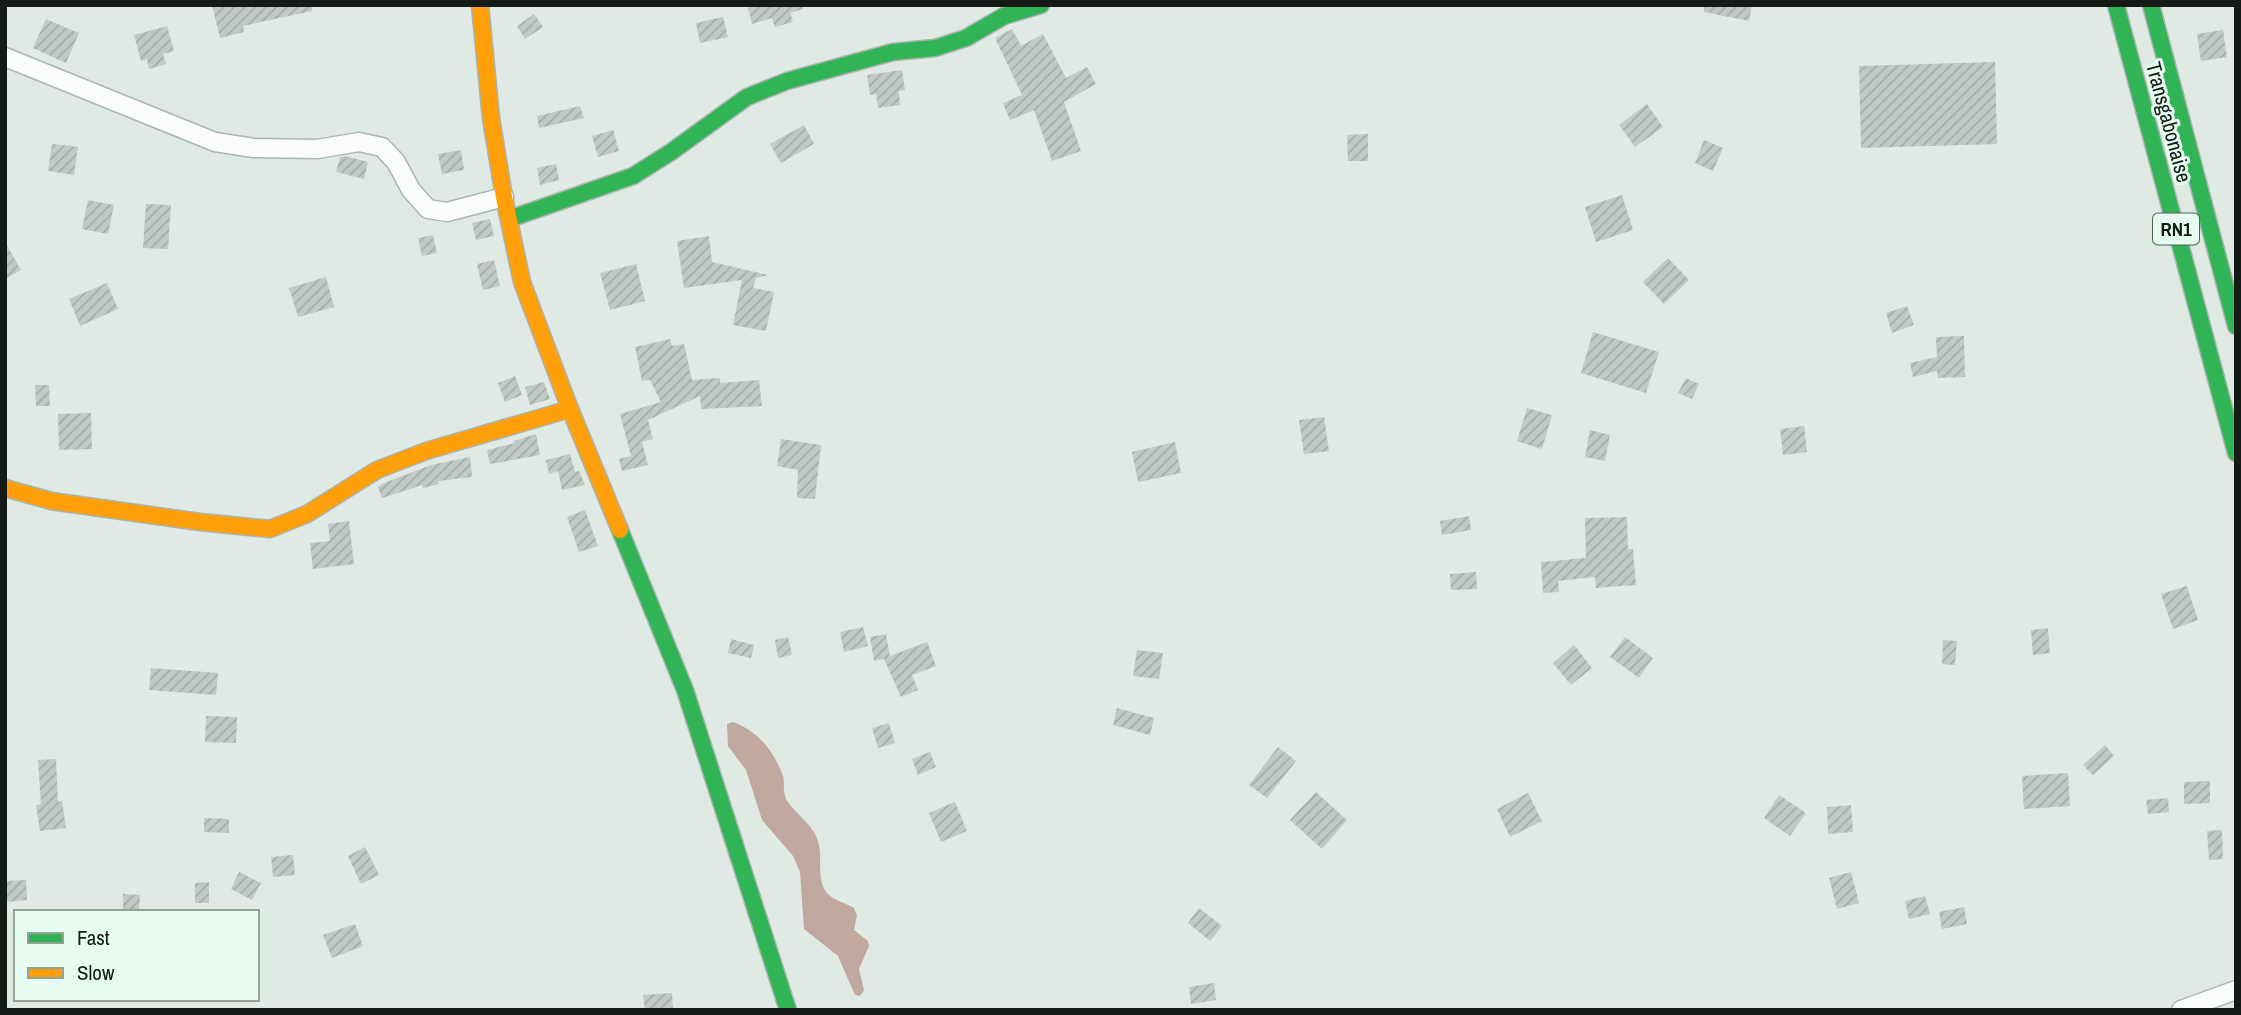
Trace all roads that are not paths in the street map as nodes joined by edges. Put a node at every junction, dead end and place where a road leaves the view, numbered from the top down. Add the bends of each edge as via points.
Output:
1 (480, 5) edge
2 (1041, 5) edge
3 (2116, 5) edge
4 (2151, 5) edge
5 (5, 57) edge
6 (504, 197) junction
7 (509, 219) junction
8 (2236, 326) edge
9 (570, 409) junction
10 (2236, 453) edge
11 (5, 488) edge
12 (2236, 990) edge
13 (788, 1010) edge
14 (2181, 1010) edge

1 - 6 main road
2 - 7 main road via 1004,16 966,38 935,48 893,52 787,80 747,97 633,176
3 - 10 main road, Transgabonaise / RN1
4 - 8 main road, Transgabonaise / RN1
5 - 6 street via 215,142 254,148 317,149 359,142 382,147 428,209 447,212
6 - 7 main road
7 - 9 main road via 522,282
9 - 11 main road via 377,470 307,514 270,529 51,501
9 - 13 main road via 685,690
12 - 14 street

